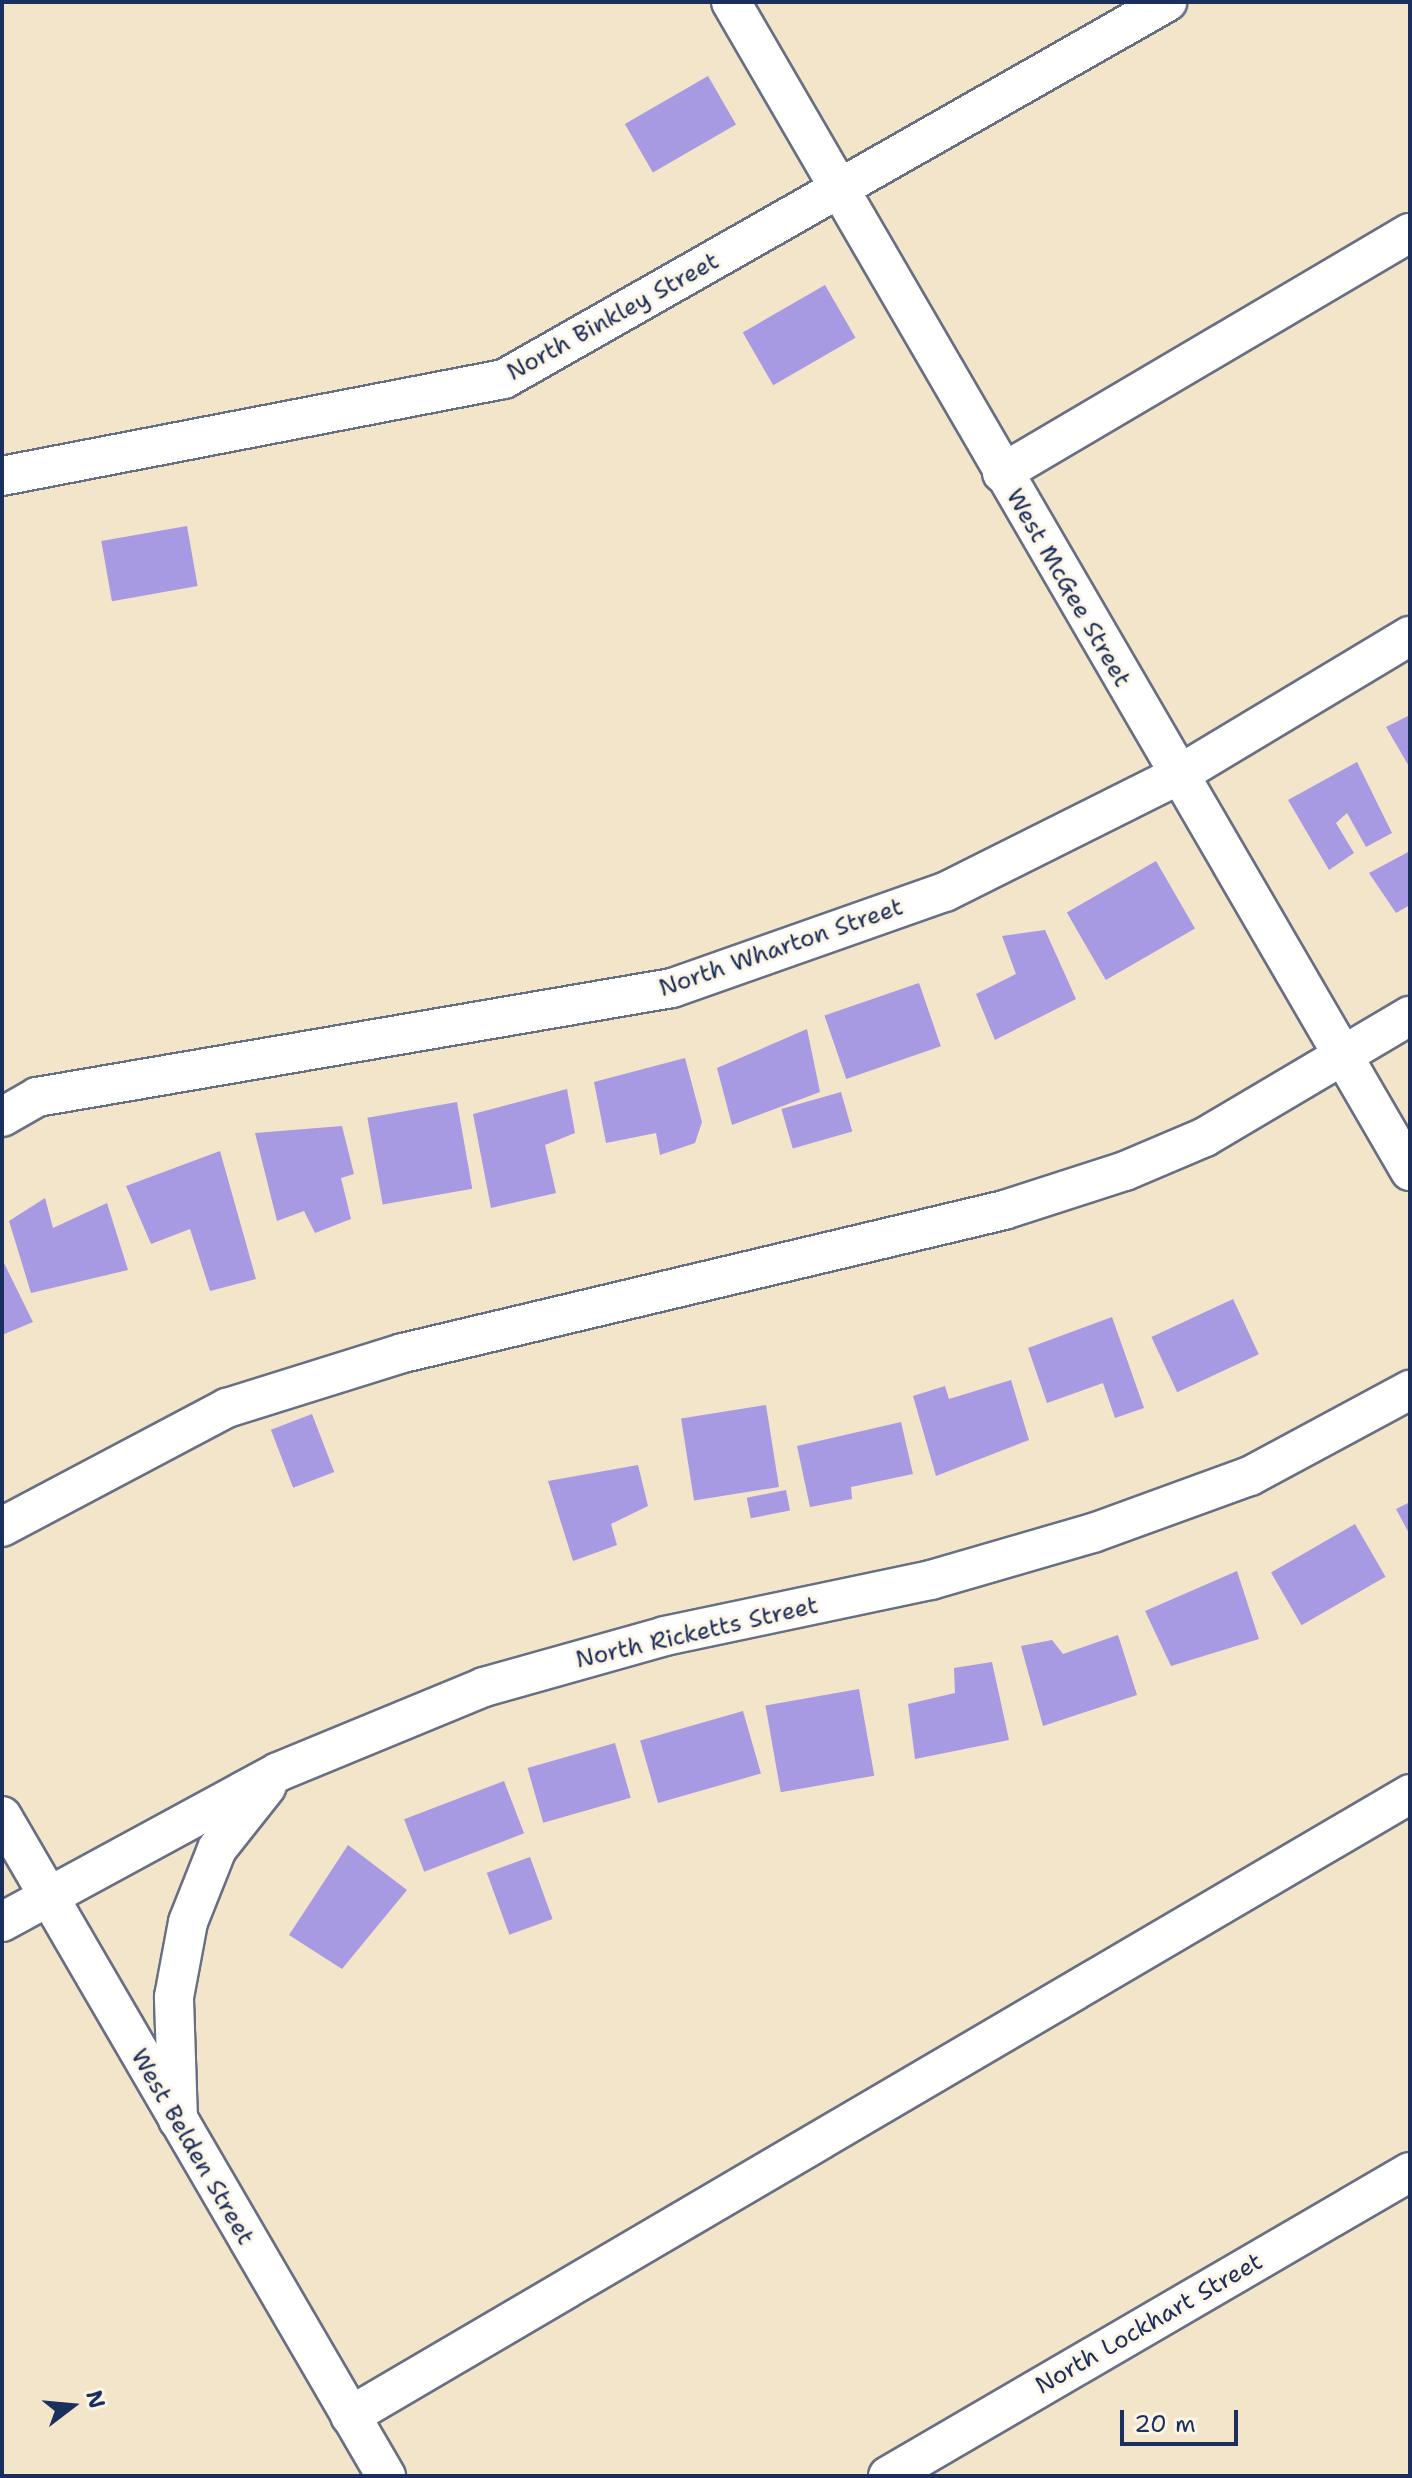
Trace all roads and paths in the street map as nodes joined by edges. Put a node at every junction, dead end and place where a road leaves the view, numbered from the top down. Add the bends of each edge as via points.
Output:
1 (731, 2) edge
2 (1167, 2) edge
3 (842, 190) junction
4 (1410, 233) edge
5 (1002, 473) junction
6 (2, 476) edge
7 (1410, 636) edge
8 (1175, 777) junction
9 (1410, 1016) edge
10 (1342, 1057) junction
11 (2, 1117) edge
12 (1410, 1171) edge
13 (1410, 1390) edge
14 (2, 1527) edge
15 (278, 1772) junction
16 (1410, 1794) edge
17 (2, 1816) edge
18 (50, 1894) junction
19 (2, 1922) edge
20 (178, 2126) junction
21 (1410, 2172) edge
22 (350, 2416) junction
23 (386, 2476) edge
24 (888, 2476) edge

1 - 3 street, West McGee Street
2 - 3 street, North Binkley Street
3 - 5 street, West McGee Street
3 - 6 street, North Binkley Street via 504,379
4 - 5 street
5 - 8 street, West McGee Street
7 - 8 street, North Wharton Street
8 - 10 street, West McGee Street
8 - 11 street, North Wharton Street via 945,892 672,988 37,1097
9 - 10 street
10 - 12 street, West McGee Street
10 - 14 street via 1205,1137 1004,1210 403,1353 227,1408
13 - 15 street, North Ricketts Street via 1250,1476 1093,1533 931,1580 665,1636 484,1687
15 - 18 street, North Ricketts Street
15 - 20 street via 217,1849 188,1922 174,1997
16 - 22 street
17 - 18 street, West Belden Street
18 - 19 street, North Ricketts Street
18 - 20 street, West Belden Street
20 - 22 street, West Belden Street
21 - 24 street, North Lockhart Street
22 - 23 street, West Belden Street

